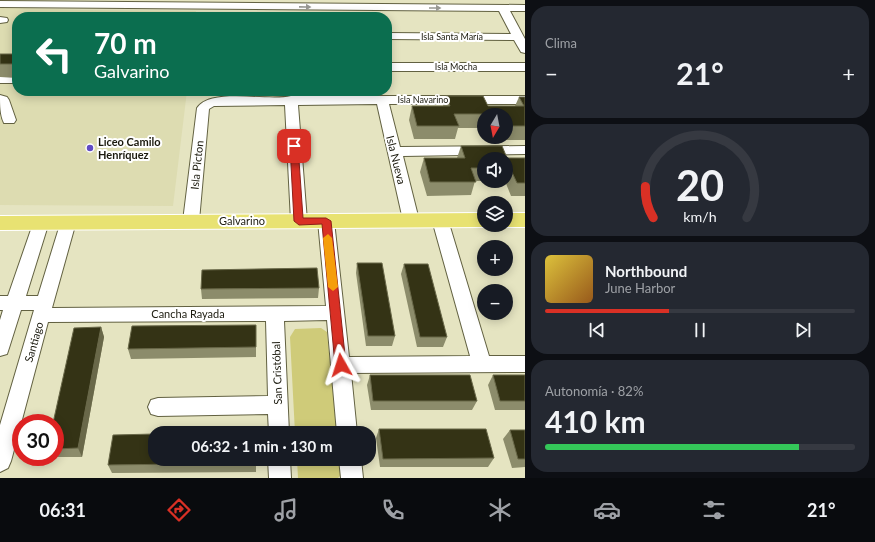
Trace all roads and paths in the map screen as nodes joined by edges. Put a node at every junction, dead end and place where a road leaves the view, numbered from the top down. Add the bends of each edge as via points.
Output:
1 (0, 4) edge
2 (487, 4) edge
3 (221, 8) edge
4 (359, 8) edge
5 (503, 8) junction
6 (525, 8) edge
7 (392, 36) edge
8 (517, 37) junction
9 (525, 50) edge
10 (392, 67) edge
11 (525, 67) edge
12 (0, 79) edge
13 (12, 79) edge
14 (0, 99) edge
15 (292, 100) junction
16 (382, 100) junction
17 (525, 100) edge
18 (203, 108) joint
19 (8, 120) dead end
20 (525, 150) edge
21 (394, 152) junction
22 (411, 220) junction
23 (440, 220) junction
24 (477, 220) edge
25 (513, 220) edge
26 (525, 220) edge
27 (191, 221) junction
28 (299, 221) junction
29 (326, 221) junction
30 (41, 222) junction
31 (68, 222) junction
32 (0, 223) edge
33 (7, 303) edge
34 (43, 309) junction
35 (335, 313) junction
36 (275, 314) junction
37 (0, 348) edge
38 (482, 364) junction
39 (525, 364) edge
40 (341, 365) junction
41 (278, 405) junction
42 (158, 407) dead end
43 (278, 426) edge
44 (347, 426) edge
45 (0, 461) edge
46 (279, 466) edge
47 (351, 466) edge
48 (280, 478) edge
49 (352, 478) edge

1 - 3 street
4 -> 2 street
2 - 5 street
3 -> 4 street
5 - 6 street
5 - 8 street
7 - 8 street, Isla Santa María
8 - 9 street
10 - 11 street, Isla Mocha
12 - 13 street
14 - 19 street via 3,100
15 - 16 street, Isla Navarino
15 - 18 street, Isla Navarino via 220,101
15 - 28 street
16 - 17 street, Isla Navarino
16 - 21 street, Isla Nueva
18 - 27 street, Isla Picton
20 - 21 street
21 - 22 street, Isla Nueva
22 - 23 main road, Galvarino
22 - 29 main road, Galvarino
23 - 24 main road, Galvarino
23 - 38 street
25 - 26 main road
27 - 28 main road, Galvarino
27 - 31 main road, Galvarino
28 - 29 main road, Galvarino
29 - 35 street
30 - 31 main road, Galvarino
30 - 32 main road, Galvarino
30 - 33 street
31 - 34 street, Santiago
33 - 34 street, Cancha Rayada
33 - 37 street
34 - 36 street, Cancha Rayada
34 - 45 street, Santiago
35 - 36 street, Cancha Rayada
35 - 40 street
36 - 41 street, San Cristóbal
38 - 39 street
38 - 40 street
40 - 44 street
41 - 42 street
41 - 43 street, San Cristóbal
46 - 48 street
47 - 49 street

